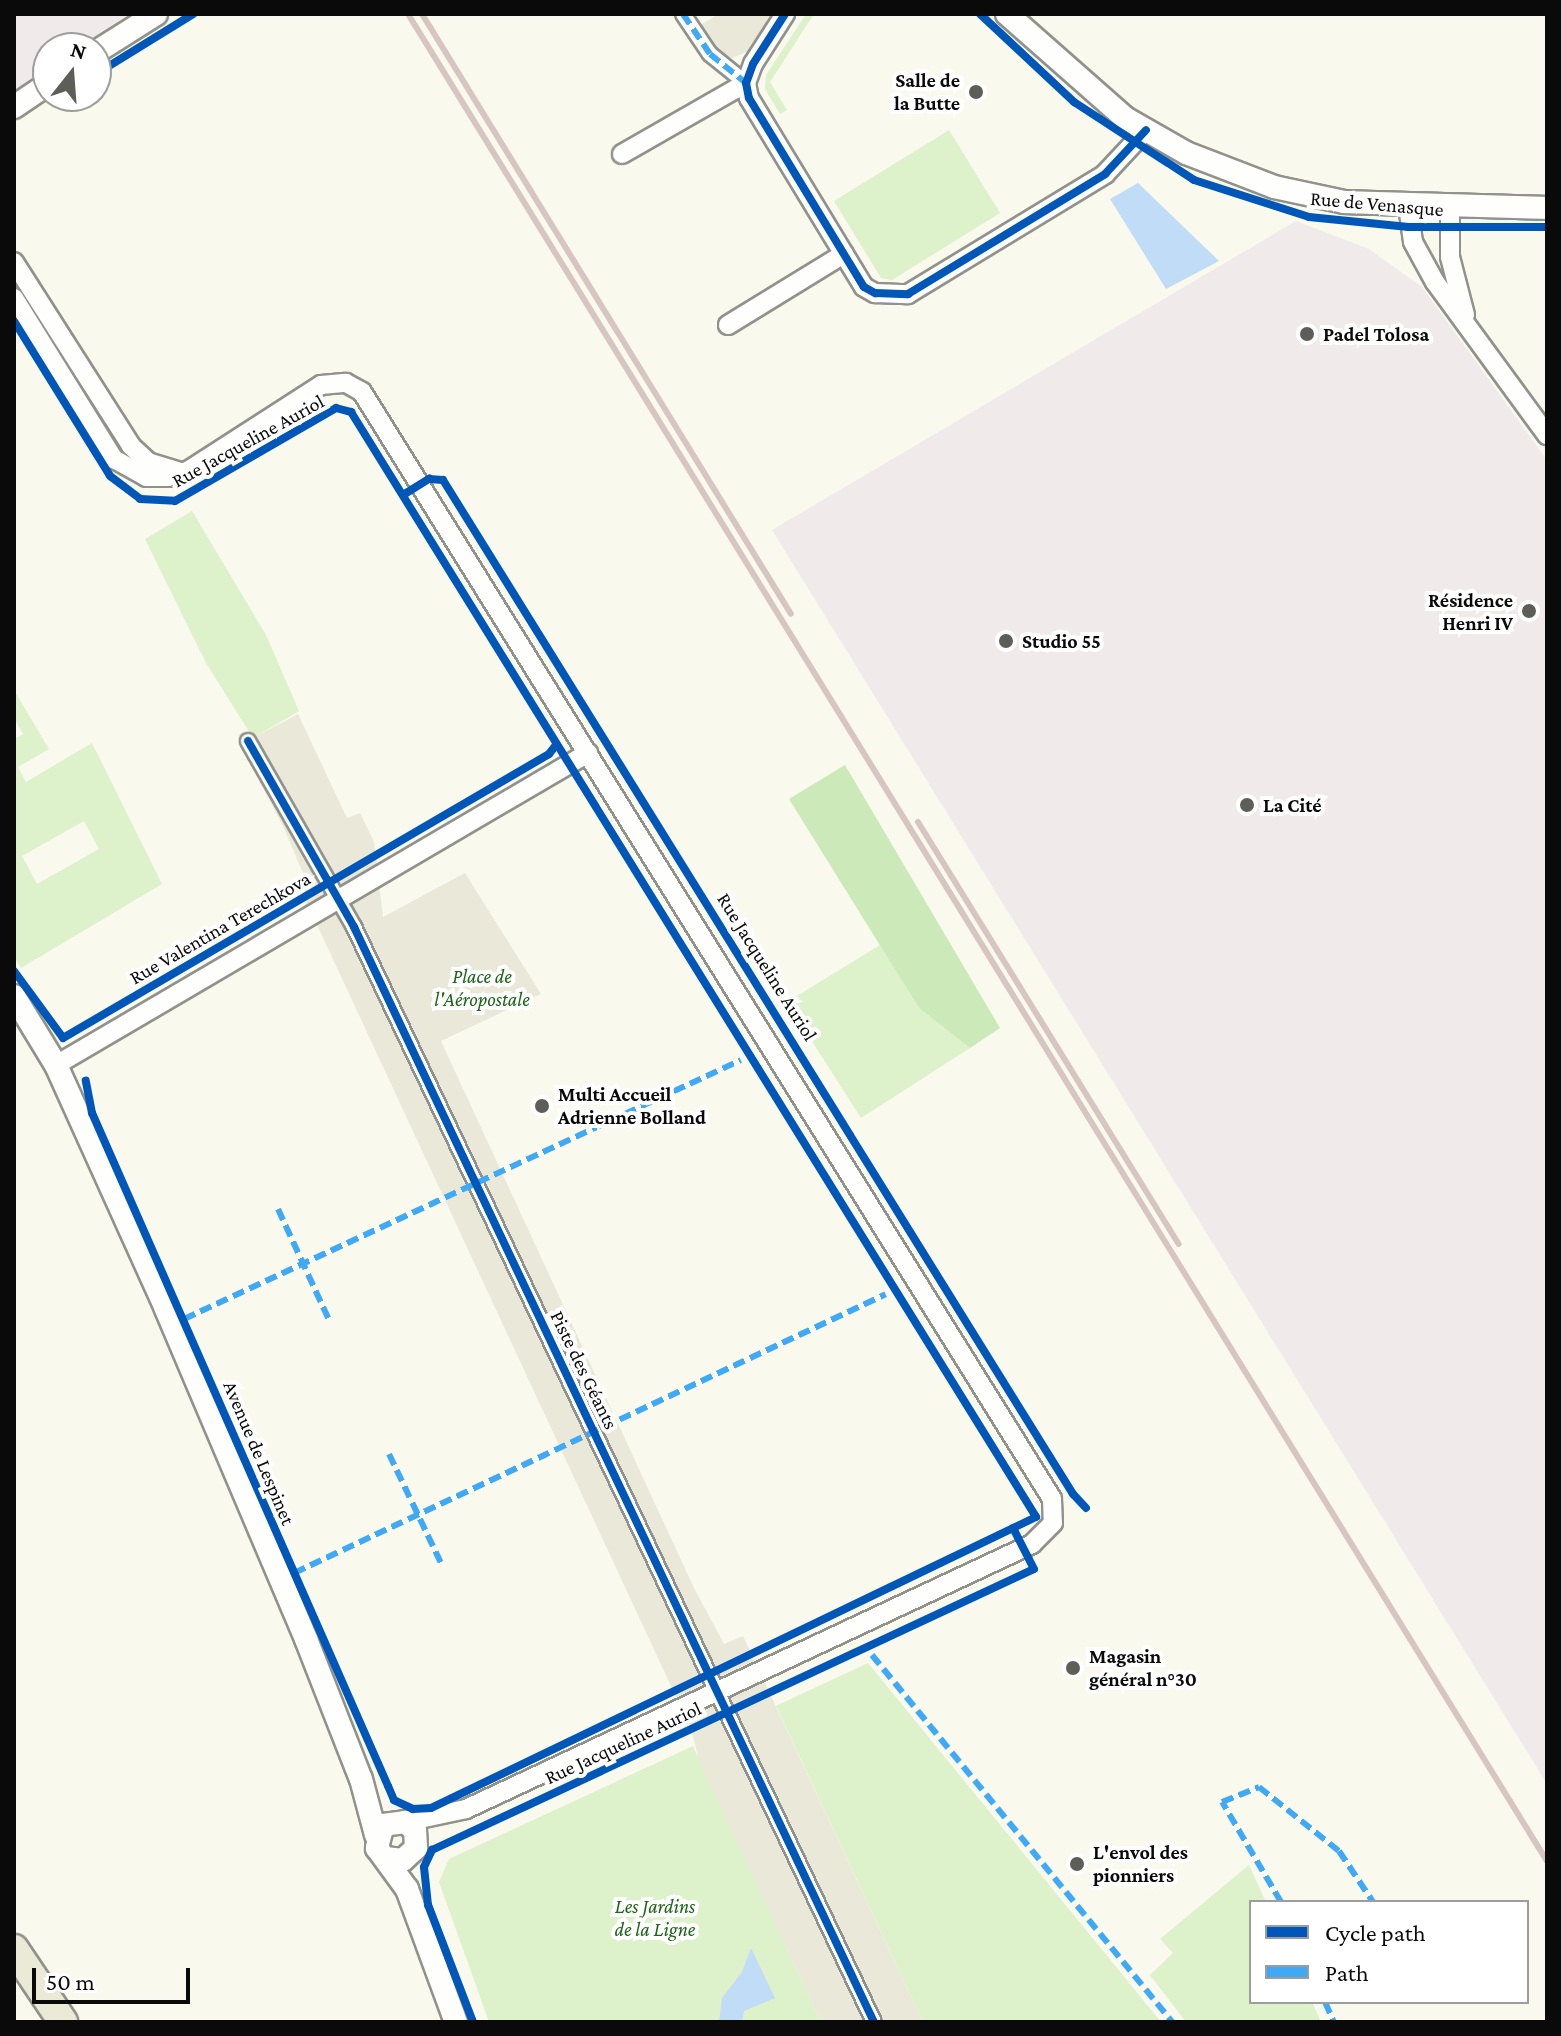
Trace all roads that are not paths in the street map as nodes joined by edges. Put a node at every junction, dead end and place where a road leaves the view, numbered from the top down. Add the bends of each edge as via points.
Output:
1 (156, 14) edge
2 (683, 14) edge
3 (785, 14) edge
4 (1007, 14) edge
5 (112, 42) edge
6 (746, 83) junction
7 (1146, 130) junction
8 (622, 154) dead end
9 (1408, 206) junction
10 (1450, 207) junction
11 (1547, 208) edge
12 (844, 254) junction
13 (14, 262) edge
14 (14, 298) edge
15 (728, 325) dead end
16 (1476, 340) junction
17 (1547, 435) edge
18 (189, 470) junction
19 (248, 741) dead end
20 (588, 753) junction
21 (341, 902) junction
22 (14, 996) edge
23 (56, 1065) junction
24 (719, 1691) junction
25 (361, 1779) junction
26 (449, 1816) junction
27 (402, 1821) junction
28 (376, 1835) junction
29 (414, 1852) junction
30 (385, 1858) junction
31 (407, 1889) junction
32 (14, 1949) edge
33 (63, 2022) edge
34 (456, 2022) edge
35 (874, 2022) edge

1 - 5 street
2 - 6 street via 710,54
3 - 6 street
4 - 7 street, Rue de Venasque via 1097,97
6 - 8 street
6 - 12 street via 749,98
7 - 9 street, Rue de Venasque via 1186,153 1274,187 1344,202
7 - 12 street via 1105,174 908,294 875,293 864,287
9 - 10 street, Rue de Venasque
9 - 16 street via 1413,242
10 - 11 street, Rue de Venasque
10 - 16 street via 1454,285
12 - 15 street
13 - 18 street, Rue Jacqueline Auriol via 131,446 159,467
14 - 18 street, Rue Jacqueline Auriol via 114,459 146,477
16 - 17 street
18 - 20 street, Rue Jacqueline Auriol via 321,385 346,383 362,392
19 - 21 street, Piste des Géants
20 - 21 street, Rue Valentina Terechkova
20 - 24 street, Rue Jacqueline Auriol via 1052,1499 1055,1515 1049,1530 1032,1544
21 - 23 street, Rue Valentina Terechkova
21 - 24 street, Piste des Géants
22 - 23 street, Avenue de Lespinet
23 - 25 street, Avenue de Lespinet via 166,1309
24 - 26 street, Rue Jacqueline Auriol
24 - 35 street, Piste des Géants
25 - 27 street, Avenue de Lespinet
25 - 28 street, Avenue de Lespinet
26 - 27 street, Rue Jacqueline Auriol
26 - 29 street, Rue Jacqueline Auriol
27 - 28 street via 383,1825
27 - 29 street via 415,1831
28 - 30 street
29 - 30 street via 397,1862
29 - 31 street
30 - 31 street
31 - 34 street
32 - 33 main road

